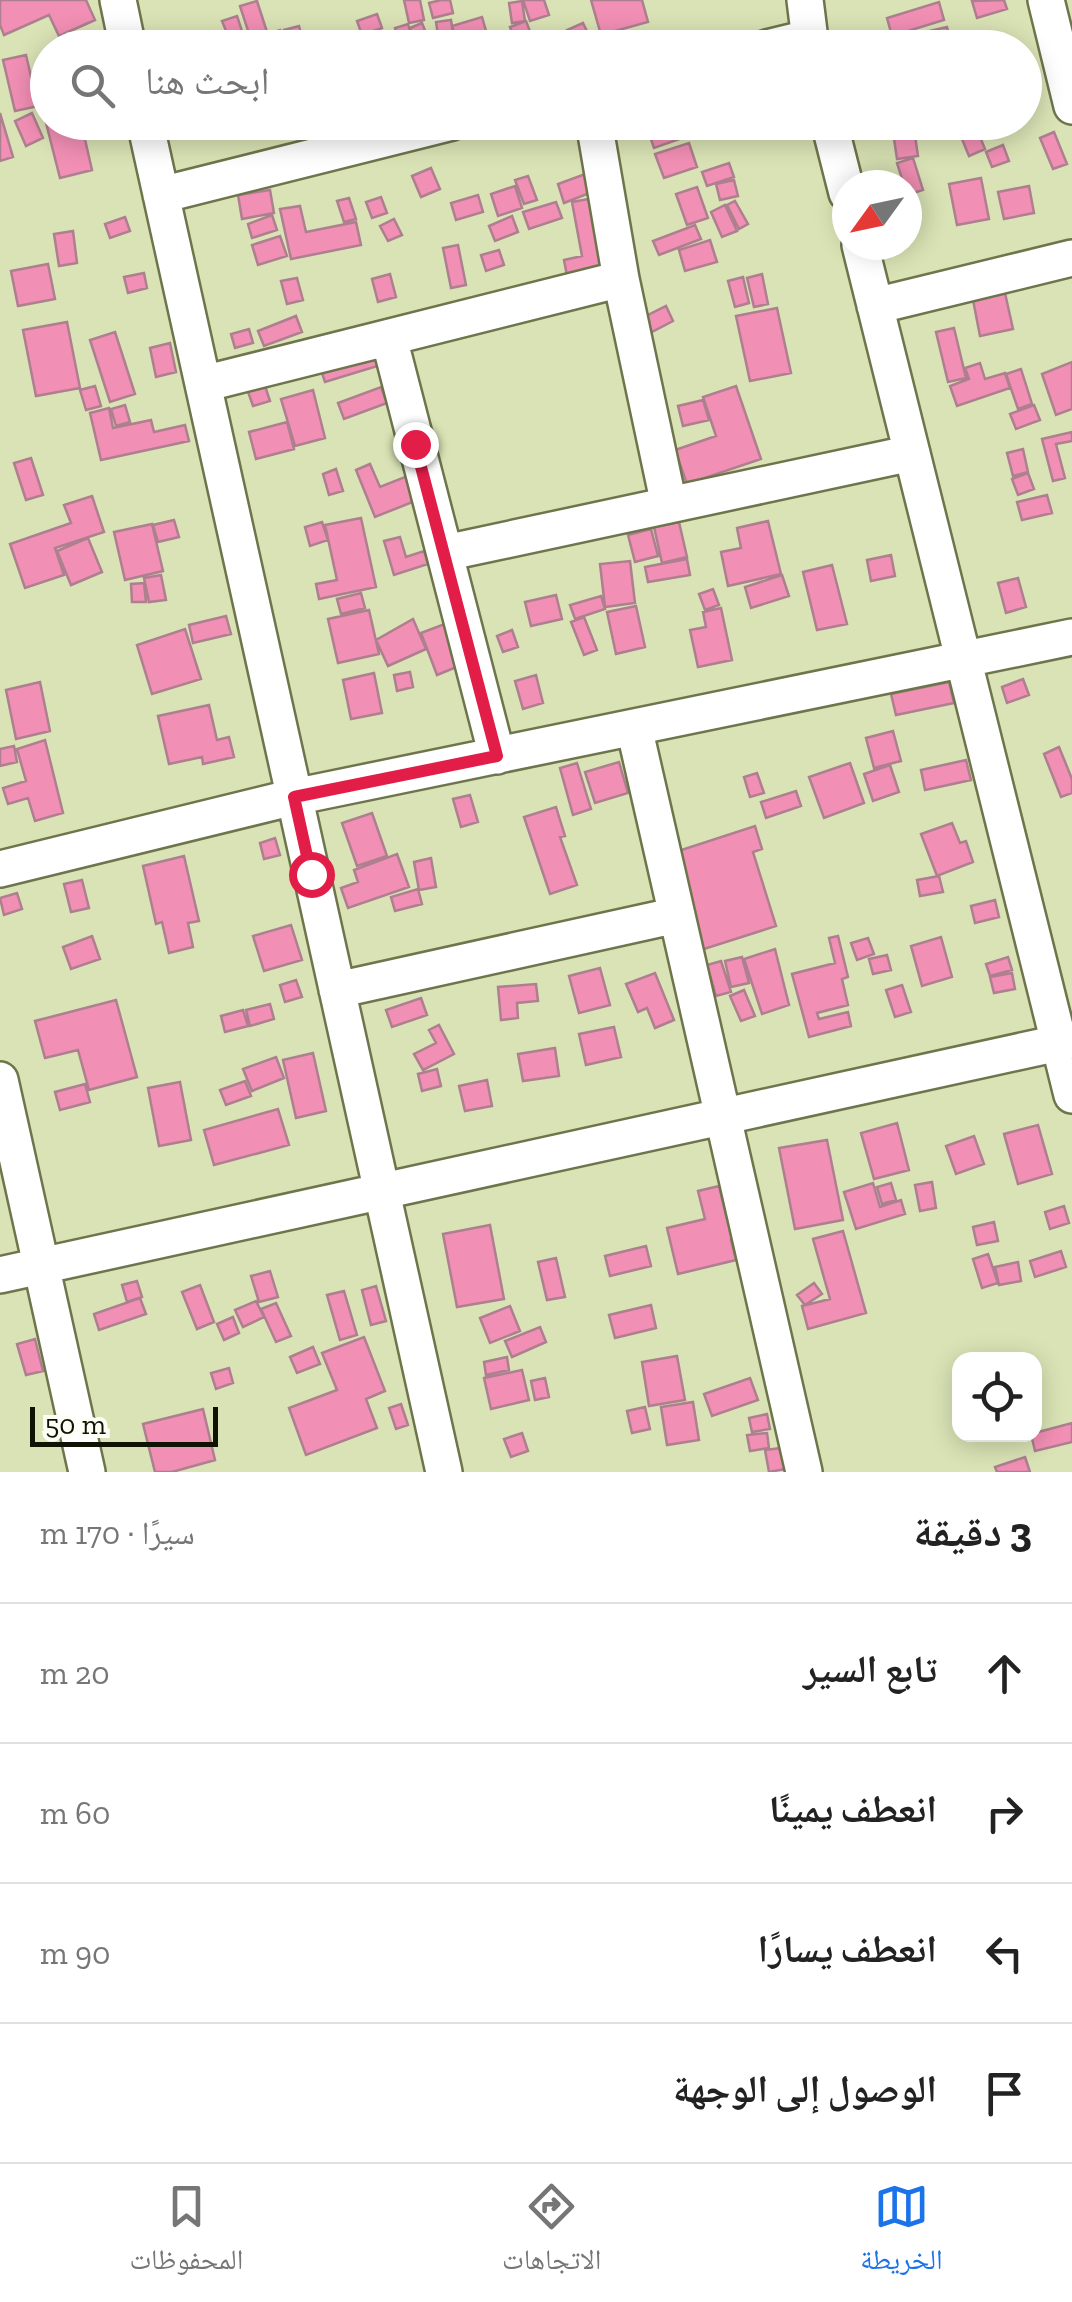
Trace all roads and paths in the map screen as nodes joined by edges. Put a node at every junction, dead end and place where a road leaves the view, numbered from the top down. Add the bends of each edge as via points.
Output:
1 (118, 0) edge
2 (805, 0) edge
3 (1046, 0) edge
4 (124, 30) edge
5 (808, 30) edge
6 (1072, 106) edge
7 (149, 140) edge
8 (380, 140) edge
9 (597, 140) edge
10 (834, 140) edge
11 (841, 170) edge
12 (161, 195) junction
13 (1072, 258) edge
14 (864, 260) edge
15 (621, 279) junction
16 (875, 306) junction
17 (389, 338) junction
18 (203, 384) junction
19 (912, 454) junction
20 (669, 505) junction
21 (445, 553) junction
22 (1072, 636) edge
23 (964, 660) junction
24 (634, 728) junction
25 (497, 756) junction
26 (294, 797) junction
27 (0, 869) edge
28 (677, 915) junction
29 (337, 990) junction
30 (1066, 1041) edge
31 (0, 1080) edge
32 (1072, 1095) edge
33 (723, 1115) junction
34 (381, 1189) junction
35 (42, 1266) junction
36 (0, 1275) edge
37 (87, 1472) edge
38 (444, 1472) edge
39 (804, 1472) edge

1 - 4 street
2 - 5 street
3 - 6 street
7 - 12 street
8 - 12 street
9 - 15 street
10 - 11 street
12 - 18 street
13 - 16 street
14 - 16 street
15 - 17 street
15 - 20 street
16 - 19 street
17 - 18 street
17 - 21 street
18 - 26 street
19 - 20 street
19 - 23 street
20 - 21 street
21 - 25 street
22 - 23 street
23 - 24 street
23 - 30 street
24 - 25 street
24 - 28 street
25 - 26 street
26 - 27 street
26 - 29 street
28 - 29 street
28 - 33 street
29 - 34 street
30 - 32 street
30 - 33 street
31 - 35 street
33 - 34 street
33 - 39 street
34 - 35 street
34 - 38 street
35 - 36 street
35 - 37 street

